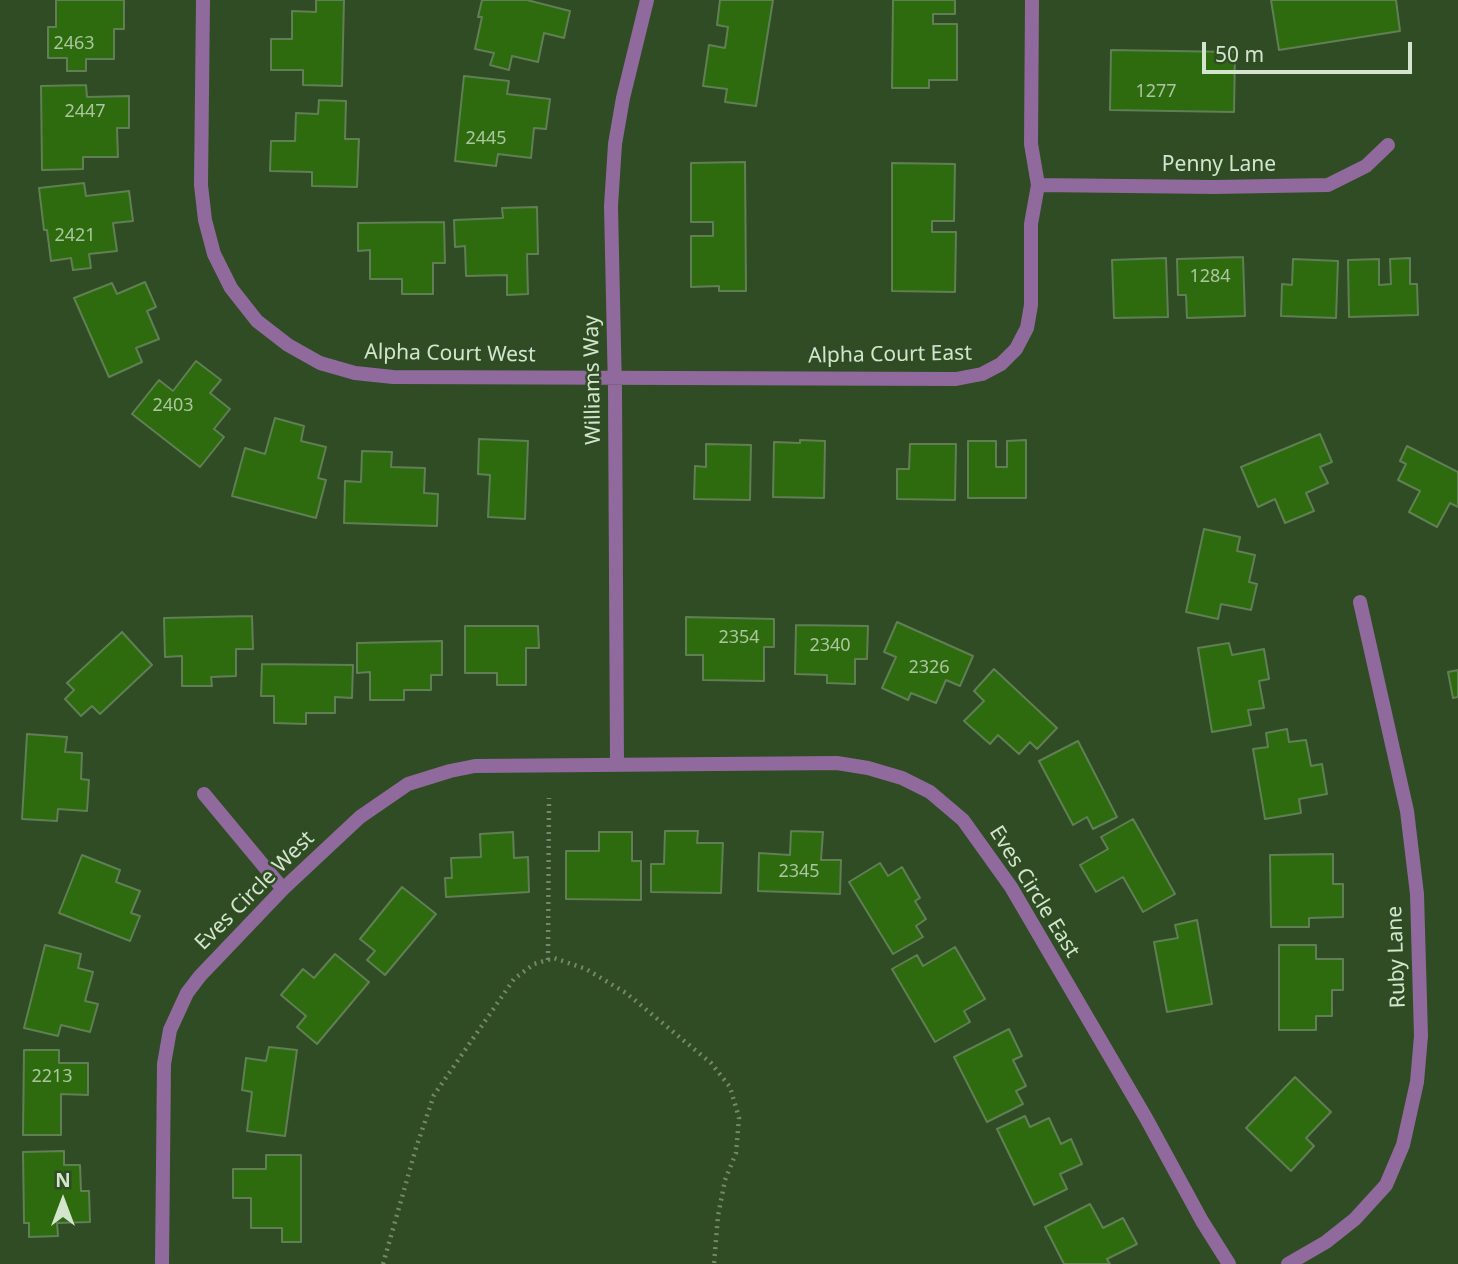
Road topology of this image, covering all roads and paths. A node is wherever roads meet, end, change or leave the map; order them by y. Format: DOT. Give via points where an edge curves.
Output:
graph roads {
  1 [pos="203,0"];
  2 [pos="647,0"];
  3 [pos="1032,0"];
  4 [pos="1388,145"];
  5 [pos="1038,185"];
  6 [pos="614,377"];
  7 [pos="1360,602"];
  8 [pos="617,763"];
  9 [pos="204,794"];
  10 [pos="549,798"];
  11 [pos="283,889"];
  12 [pos="548,960"];
  13 [pos="162,1264"];
  14 [pos="383,1264"];
  15 [pos="714,1264"];
  16 [pos="1229,1264"];
  17 [pos="1288,1264"];
  1 -- 6 [label="street, Alpha Court West" via="201,185 205,220 214,254 231,288 257,321 320,363 355,373"];
  2 -- 6 [label="street, Williams Way" via="615,144 611,206"];
  3 -- 5 [label="street, Alpha Court East" via="1031,144"];
  4 -- 5 [label="street, Penny Lane" via="1366,166 1328,185"];
  5 -- 6 [label="street, Alpha Court East" via="1031,224 1027,328 1016,349 982,374 957,379"];
  6 -- 8 [label="street, Williams Way"];
  7 -- 17 [label="street, Ruby Lane" via="1406,811 1417,894 1421,1036 1417,1082 1403,1144 1386,1185 1355,1219"];
  8 -- 11 [label="street, Eves Circle West" via="475,766 408,784 360,817"];
  8 -- 16 [label="street, Eves Circle East" via="837,763 902,778 949,806 1011,887"];
  9 -- 11 [label="street"];
  10 -- 12 [label="path"];
  11 -- 13 [label="street, Eves Circle West" via="200,976 170,1030 163,1064"];
  12 -- 14 [label="path" via="514,979 434,1095"];
  12 -- 15 [label="path" via="586,969 626,993 711,1063 730,1087 739,1118 736,1153 725,1180"];
}
